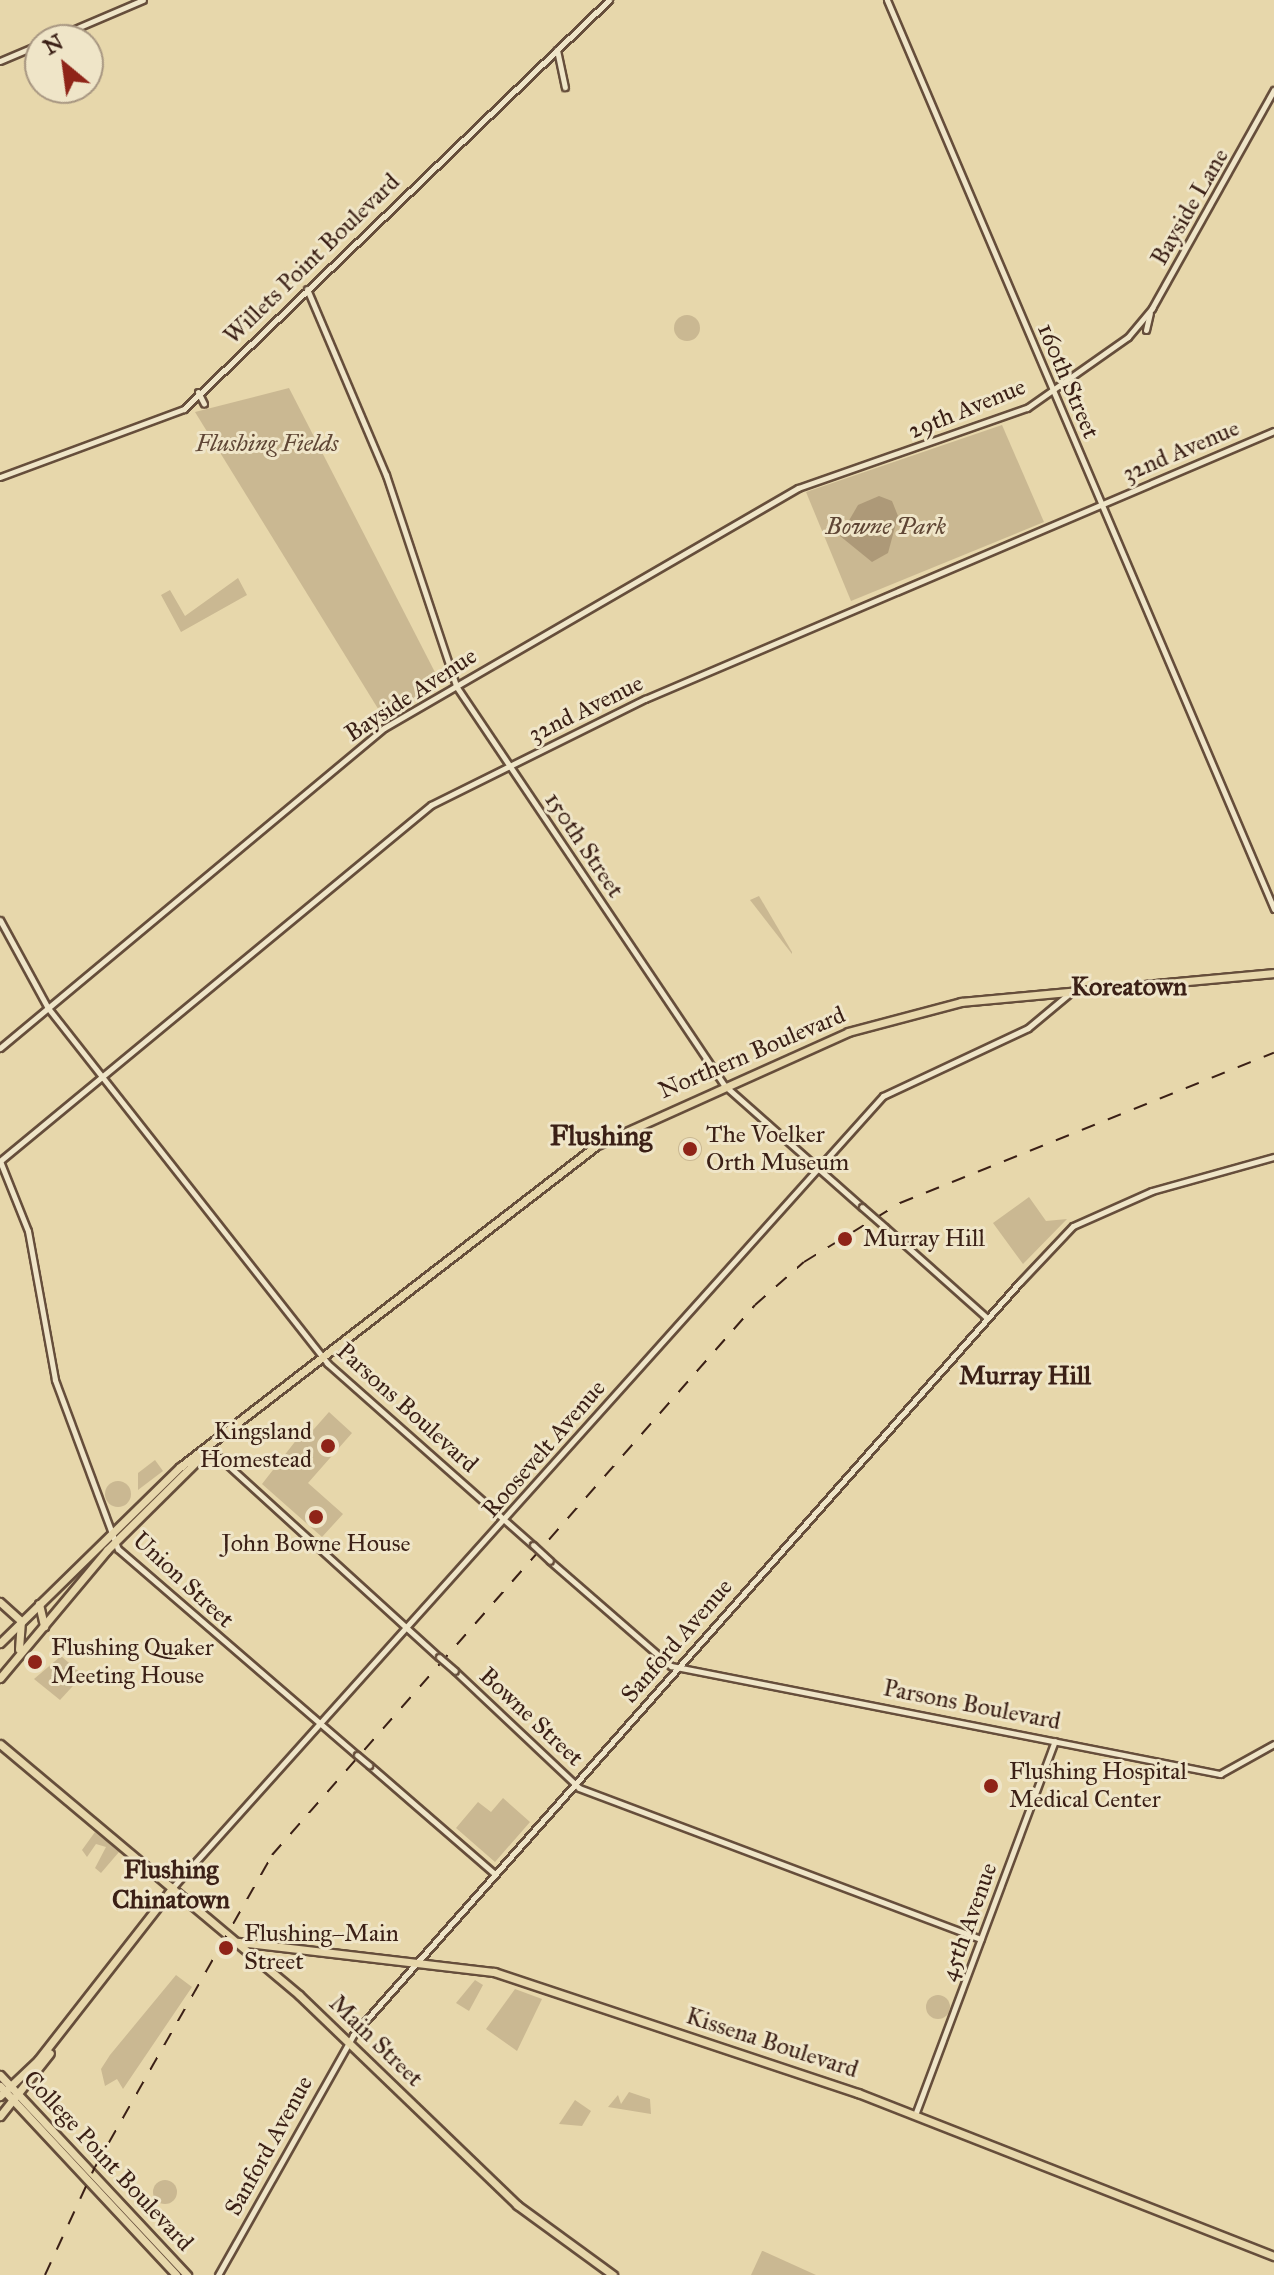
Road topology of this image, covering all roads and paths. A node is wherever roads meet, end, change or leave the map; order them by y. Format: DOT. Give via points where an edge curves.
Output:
graph roads {
  1 [pos="143,0"];
  2 [pos="609,0"];
  3 [pos="887,0"];
  4 [pos="87,24"];
  5 [pos="557,50"];
  6 [pos="24,51"];
  7 [pos="0,61"];
  8 [pos="565,87"];
  9 [pos="1274,90"];
  10 [pos="1272,99"];
  11 [pos="307,289"];
  12 [pos="1152,308"];
  13 [pos="1146,330"];
  14 [pos="1128,337"];
  15 [pos="198,392"];
  16 [pos="1053,392"];
  17 [pos="204,404"];
  18 [pos="1274,431"];
  19 [pos="850,472"];
  20 [pos="0,477"];
  21 [pos="1102,505"];
  22 [pos="456,686"];
  23 [pos="509,767"];
  24 [pos="1274,909"];
  25 [pos="0,920"];
  26 [pos="1274,973"];
  27 [pos="1071,992"];
  28 [pos="48,1008"];
  29 [pos="0,1048"];
  30 [pos="102,1076"];
  31 [pos="723,1083"];
  32 [pos="1274,1157"];
  33 [pos="0,1161"];
  34 [pos="818,1168"];
  35 [pos="987,1318"];
  36 [pos="323,1358"];
  37 [pos="209,1448"];
  38 [pos="506,1522"];
  39 [pos="110,1529"];
  40 [pos="116,1542"];
  41 [pos="0,1602"];
  42 [pos="39,1602"];
  43 [pos="21,1621"];
  44 [pos="44,1626"];
  45 [pos="410,1630"];
  46 [pos="24,1634"];
  47 [pos="7,1635"];
  48 [pos="0,1643"];
  49 [pos="15,1661"];
  50 [pos="679,1666"];
  51 [pos="0,1678"];
  52 [pos="322,1725"];
  53 [pos="1056,1741"];
  54 [pos="0,1744"];
  55 [pos="1274,1744"];
  56 [pos="576,1783"];
  57 [pos="495,1874"];
  58 [pos="173,1887"];
  59 [pos="981,1939"];
  60 [pos="238,1942"];
  61 [pos="417,1962"];
  62 [pos="93,1993"];
  63 [pos="348,2042"];
  64 [pos="0,2075"];
  65 [pos="4,2090"];
  66 [pos="17,2100"];
  67 [pos="915,2115"];
  68 [pos="0,2116"];
  69 [pos="1274,2256"];
  70 [pos="176,2275"];
  71 [pos="187,2275"];
  72 [pos="218,2275"];
  73 [pos="613,2275"];
  1 -- 4 [label="street"];
  2 -- 5 [label="street, Willets Point Boulevard"];
  3 -- 16 [label="street, 160th Street"];
  5 -- 8 [label="street"];
  5 -- 11 [label="street, Willets Point Boulevard"];
  6 -- 7 [label="street"];
  9 -- 10 [label="street, Bayside Lane"];
  10 -- 12 [label="street, Bayside Lane"];
  11 -- 15 [label="street, Willets Point Boulevard"];
  11 -- 22 [label="street, 150th Street" via="386,475"];
  12 -- 13 [label="street"];
  12 -- 14 [label="street, Bayside Lane"];
  14 -- 16 [label="street, 29th Avenue"];
  15 -- 17 [label="street"];
  15 -- 20 [label="street, Willets Point Boulevard" via="184,409"];
  16 -- 19 [label="street, 29th Avenue" via="954,438"];
  16 -- 21 [label="street, 160th Street"];
  18 -- 21 [label="street, 32nd Avenue"];
  19 -- 22 [label="street, Bayside Avenue" via="798,488"];
  21 -- 23 [label="street, 32nd Avenue" via="645,699"];
  21 -- 24 [label="street, 160th Street"];
  22 -- 23 [label="street, 150th Street"];
  22 -- 28 [label="street, Bayside Avenue" via="384,728"];
  23 -- 30 [label="street, 32nd Avenue" via="421,811"];
  23 -- 31 [label="street, 150th Street"];
  25 -- 28 [label="street, Parsons Boulevard"];
  26 -- 27 [label="main road, Northern Boulevard"];
  27 -- 31 [label="main road, Northern Boulevard" via="961,1002 848,1032"];
  27 -- 34 [label="street, Roosevelt Avenue" via="1028,1028 883,1096"];
  28 -- 29 [label="street, Bayside Avenue"];
  28 -- 30 [label="street, Parsons Boulevard"];
  30 -- 33 [label="street, 32nd Avenue"];
  30 -- 36 [label="street, Parsons Boulevard"];
  31 -- 34 [label="street, 150th Street"];
  31 -- 36 [label="main road, Northern Boulevard" via="597,1145"];
  32 -- 35 [label="street, Sanford Avenue" via="1156,1190 1073,1226"];
  33 -- 39 [label="street, Union Street" via="28,1231 55,1380"];
  34 -- 35 [label="street, 150th Street, bridge"];
  34 -- 38 [label="street, Roosevelt Avenue"];
  35 -- 50 [label="street, Sanford Avenue"];
  36 -- 37 [label="main road, Northern Boulevard"];
  36 -- 38 [label="street, Parsons Boulevard"];
  37 -- 39 [label="main road, Northern Boulevard"];
  37 -- 40 [label="main road, Northern Boulevard"];
  37 -- 45 [label="street, Bowne Street"];
  38 -- 45 [label="street, Roosevelt Avenue"];
  38 -- 50 [label="street, Parsons Boulevard, bridge"];
  39 -- 40 [label="street, Union Street"];
  39 -- 42 [label="main road, Northern Boulevard"];
  40 -- 44 [label="main road, Northern Boulevard"];
  40 -- 52 [label="street, Union Street"];
  41 -- 43 [label="main road"];
  42 -- 43 [label="main road, Northern Boulevard"];
  42 -- 44 [label="main road"];
  43 -- 46 [label="main road"];
  43 -- 47 [label="main road, Northern Boulevard"];
  44 -- 49 [label="main road, Northern Boulevard"];
  45 -- 52 [label="street, Roosevelt Avenue"];
  45 -- 56 [label="street, Bowne Street, bridge"];
  46 -- 47 [label="main road"];
  46 -- 49 [label="main road"];
  47 -- 48 [label="main road, Northern Boulevard"];
  49 -- 51 [label="main road, Northern Boulevard"];
  50 -- 53 [label="street, Parsons Boulevard"];
  50 -- 56 [label="street, Sanford Avenue"];
  52 -- 57 [label="street, Union Street, bridge"];
  52 -- 58 [label="street, Roosevelt Avenue"];
  53 -- 55 [label="street, Parsons Boulevard" via="1220,1774"];
  53 -- 59 [label="street, 45th Avenue"];
  54 -- 58 [label="main road, Main Street"];
  56 -- 57 [label="street, Sanford Avenue"];
  56 -- 59 [label="street, Bowne Street"];
  57 -- 61 [label="street, Sanford Avenue"];
  58 -- 60 [label="main road, Main Street"];
  58 -- 62 [label="main road, Roosevelt Avenue"];
  59 -- 67 [label="street, 45th Avenue"];
  60 -- 61 [label="main road, Kissena Boulevard"];
  60 -- 63 [label="main road, Main Street"];
  61 -- 63 [label="street, Sanford Avenue"];
  61 -- 67 [label="main road, Kissena Boulevard" via="494,1972"];
  62 -- 65 [label="main road, Roosevelt Avenue"];
  62 -- 66 [label="main road, Roosevelt Avenue"];
  63 -- 72 [label="street, Sanford Avenue"];
  63 -- 73 [label="main road, Main Street" via="517,2205"];
  64 -- 65 [label="main road, College Point Boulevard"];
  65 -- 66 [label="main road, College Point Boulevard"];
  66 -- 68 [label="main road, Roosevelt Avenue"];
  66 -- 70 [label="main road, College Point Boulevard"];
  66 -- 71 [label="main road, College Point Boulevard"];
  67 -- 69 [label="main road, Kissena Boulevard"];
}
